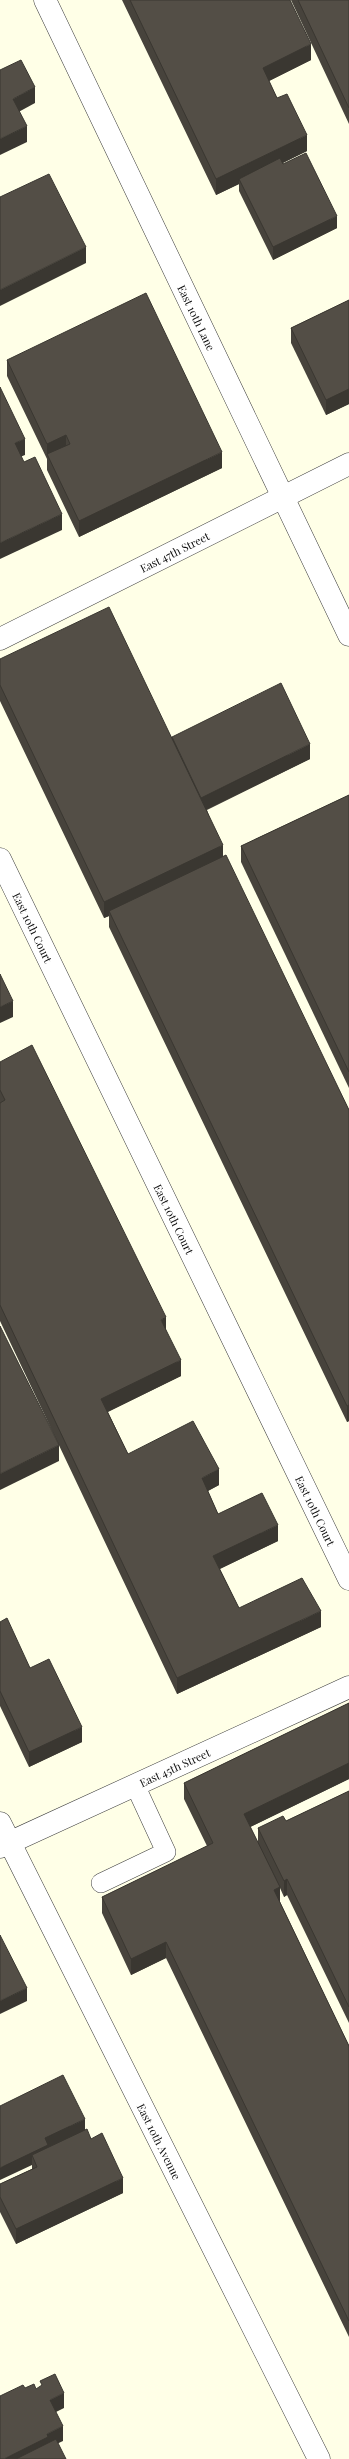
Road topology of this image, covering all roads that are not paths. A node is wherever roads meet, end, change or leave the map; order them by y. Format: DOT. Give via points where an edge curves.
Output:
graph roads {
  1 [pos="45,0"];
  2 [pos="349,464"];
  3 [pos="283,495"];
  4 [pos="349,635"];
  5 [pos="0,638"];
  6 [pos="0,859"];
  7 [pos="349,1579"];
  8 [pos="349,1687"];
  9 [pos="135,1785"];
  10 [pos="0,1823"];
  11 [pos="5,1845"];
  12 [pos="101,1883"];
  13 [pos="319,2459"];
  1 -- 3 [label="street, East 10th Lane"];
  2 -- 3 [label="street, East 47th Street"];
  3 -- 4 [label="street, East 10th Lane"];
  3 -- 5 [label="street, East 47th Street"];
  6 -- 7 [label="street, East 10th Court"];
  8 -- 9 [label="street, East 45th Street"];
  9 -- 11 [label="street, East 45th Street"];
  9 -- 12 [label="lane" via="166,1852"];
  10 -- 11 [label="street, East 10th Avenue"];
  11 -- 13 [label="street, East 10th Avenue"];
}
